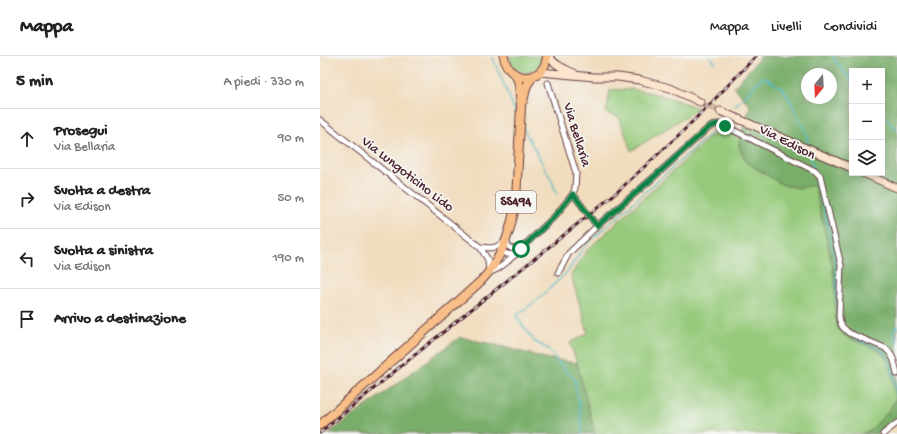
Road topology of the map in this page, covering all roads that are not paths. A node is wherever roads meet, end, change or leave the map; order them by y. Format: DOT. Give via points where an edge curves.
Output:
graph roads {
  1 [pos="504,56"];
  2 [pos="548,56"];
  3 [pos="537,74"];
  4 [pos="516,75"];
  5 [pos="582,76"];
  6 [pos="548,83"];
  7 [pos="700,102"];
  8 [pos="522,107"];
  9 [pos="720,111"];
  10 [pos="320,120"];
  11 [pos="849,167"];
  12 [pos="869,176"];
  13 [pos="897,188"];
  14 [pos="573,194"];
  15 [pos="597,226"];
  16 [pos="504,244"];
  17 [pos="480,248"];
  18 [pos="521,249"];
  19 [pos="514,255"];
  20 [pos="489,273"];
  21 [pos="558,273"];
  22 [pos="897,374"];
  23 [pos="897,423"];
  24 [pos="320,425"];
  25 [pos="883,434"];
  1 -- 4 [label="main road, SS494" via="510,70"];
  2 -- 3 [label="main road, SS494"];
  2 -- 5 [label="main road" via="558,65"];
  3 -- 4 [label="main road" via="528,77"];
  3 -- 5 [label="main road"];
  3 -- 8 [label="main road, SS494" via="527,85"];
  4 -- 8 [label="main road, SS494"];
  5 -- 7 [label="main road" via="639,80 670,88"];
  6 -- 14 [label="street, Via Bellaria" via="576,173"];
  8 -- 16 [label="main road, SS494" via="515,211"];
  9 -- 11 [label="main road"];
  10 -- 17 [label="street, Via Lungoticino Lido"];
  12 -- 13 [label="main road"];
  14 -- 15 [label="street"];
  14 -- 18 [label="street" via="555,216"];
  15 -- 21 [label="street, Via Edison" via="569,253"];
  15 -- 22 [label="street, Via Edison" via="708,128 717,124 725,126 813,170 820,176 841,265 841,325 849,332 885,348 895,361"];
  16 -- 17 [label="street" via="489,249"];
  16 -- 18 [label="street" via="510,248"];
  16 -- 19 [label="street" via="503,252"];
  16 -- 20 [label="main road, SS494"];
  17 -- 20 [label="street" via="488,260"];
  18 -- 19 [label="street"];
  19 -- 20 [label="street"];
  20 -- 24 [label="main road, SS494"];
  23 -- 25 [label="street"];
}
